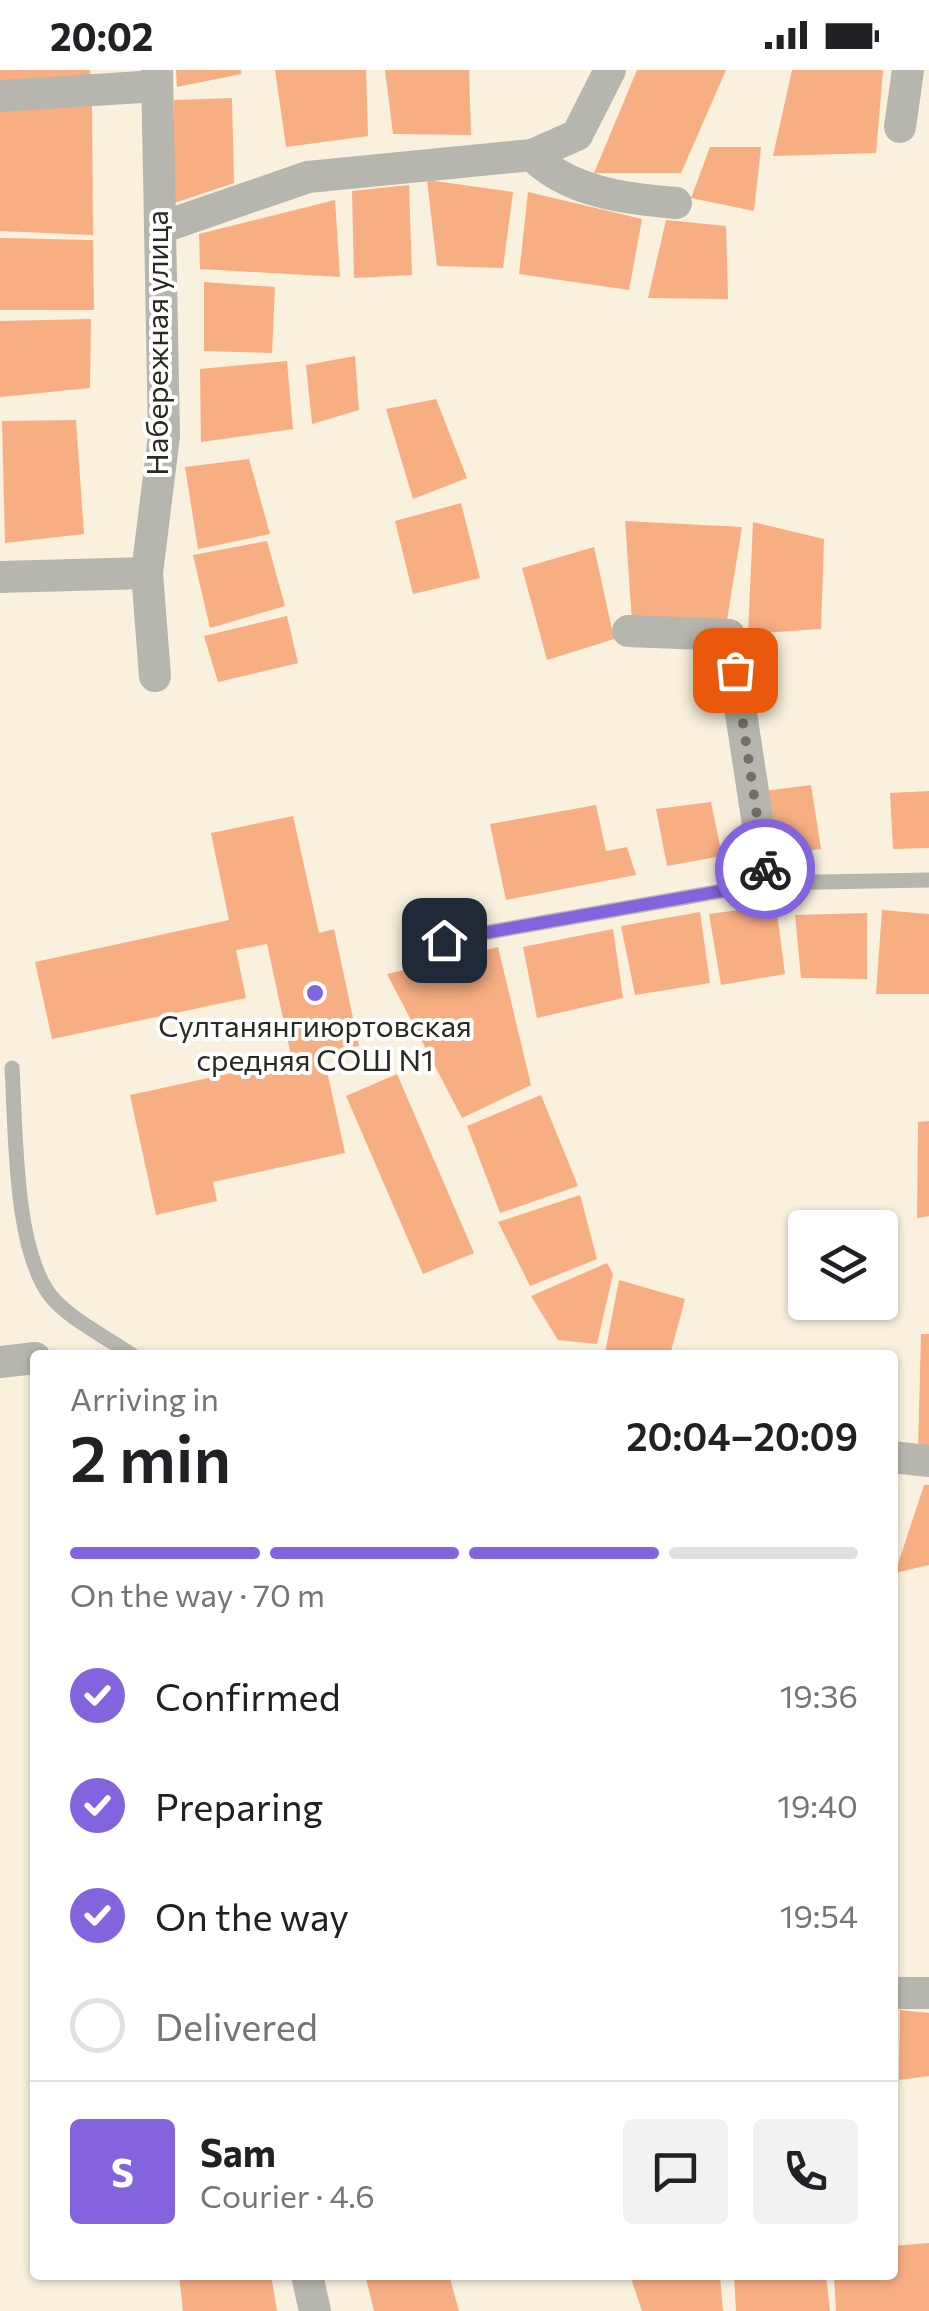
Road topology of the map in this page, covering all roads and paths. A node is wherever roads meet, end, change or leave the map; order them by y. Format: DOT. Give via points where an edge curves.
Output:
graph roads {
  1 [pos="610,70"];
  2 [pos="908,70"];
  3 [pos="157,78"];
  4 [pos="0,96"];
  5 [pos="900,126"];
  6 [pos="532,155"];
  7 [pos="676,203"];
  8 [pos="160,228"];
  9 [pos="146,573"];
  10 [pos="0,576"];
  11 [pos="628,631"];
  12 [pos="155,676"];
  13 [pos="929,880"];
  14 [pos="767,883"];
  15 [pos="444,940"];
  16 [pos="12,1068"];
  17 [pos="125,1350"];
  18 [pos="30,1359"];
  19 [pos="0,1362"];
  20 [pos="898,1457"];
  21 [pos="929,1460"];
  22 [pos="898,1993"];
  23 [pos="929,1993"];
  24 [pos="307,2280"];
  25 [pos="315,2311"];
  1 -- 6 [label="street" via="577,136"];
  2 -- 5 [label="street"];
  3 -- 4 [label="street"];
  3 -- 8 [label="street, Набережная улица"];
  6 -- 7 [label="street" via="548,172 623,198"];
  6 -- 8 [label="street" via="308,178"];
  8 -- 9 [label="street, Набережная улица" via="164,436"];
  9 -- 10 [label="street"];
  9 -- 12 [label="street, Набережная улица"];
  11 -- 14 [label="street" via="729,634"];
  13 -- 14 [label="lane"];
  14 -- 15 [label="lane"];
  16 -- 17 [label="lane" via="30,1256 54,1300"];
  18 -- 19 [label="street"];
  20 -- 21 [label="street"];
  22 -- 23 [label="street"];
  24 -- 25 [label="street"];
}
